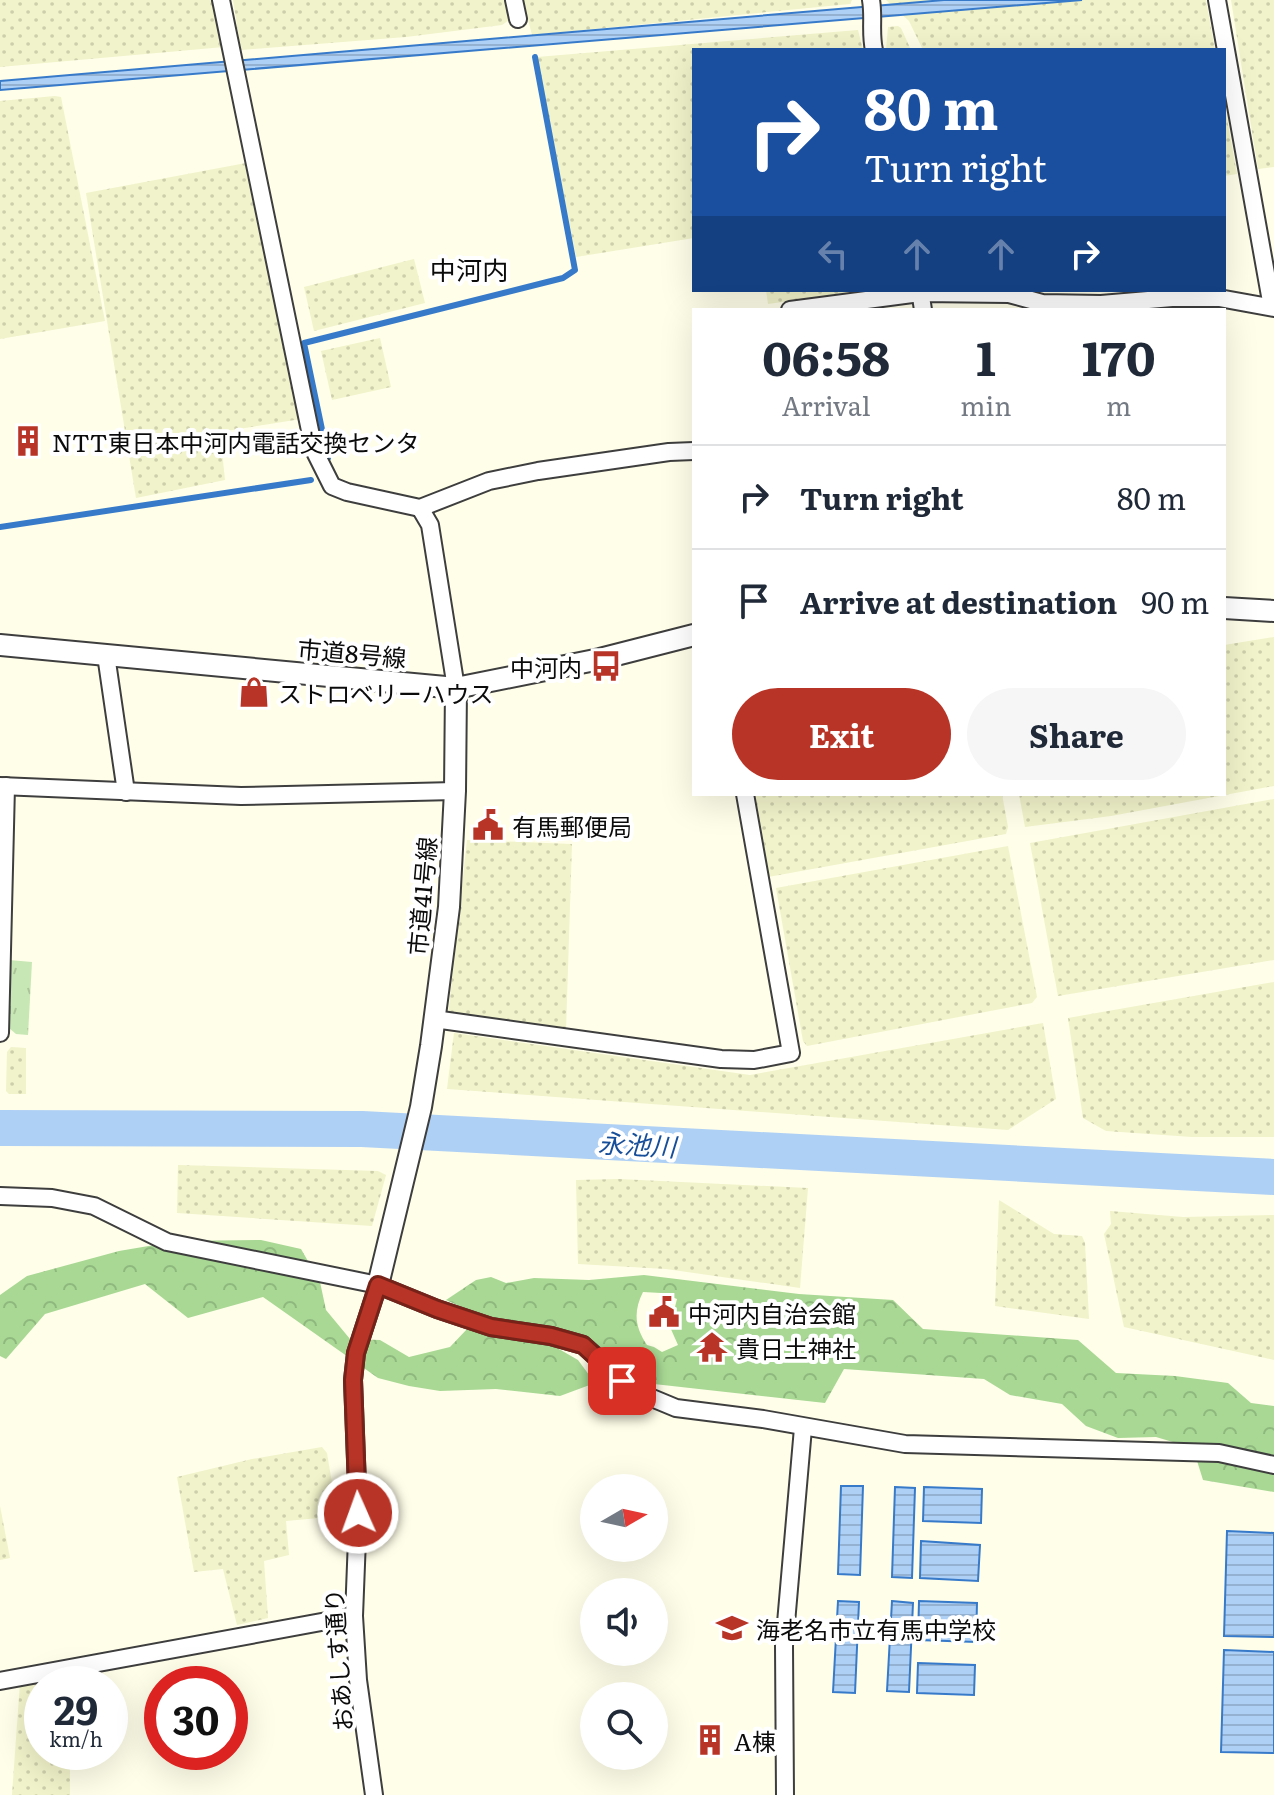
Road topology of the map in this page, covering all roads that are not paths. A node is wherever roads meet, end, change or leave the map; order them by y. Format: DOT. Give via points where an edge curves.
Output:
graph roads {
  1 [pos="221,0"];
  2 [pos="514,0"];
  3 [pos="1217,0"];
  4 [pos="873,8"];
  5 [pos="518,19"];
  6 [pos="874,48"];
  7 [pos="1226,48"];
  8 [pos="1226,50"];
  9 [pos="913,292"];
  10 [pos="950,292"];
  11 [pos="1041,306"];
  12 [pos="804,308"];
  13 [pos="1273,308"];
  14 [pos="692,451"];
  15 [pos="420,508"];
  16 [pos="1226,608"];
  17 [pos="1274,611"];
  18 [pos="692,636"];
  19 [pos="0,645"];
  20 [pos="106,655"];
  21 [pos="456,688"];
  22 [pos="3,786"];
  23 [pos="455,791"];
  24 [pos="126,792"];
  25 [pos="745,796"];
  26 [pos="434,1019"];
  27 [pos="0,1033"];
  28 [pos="0,1196"];
  29 [pos="378,1285"];
  30 [pos="803,1428"];
  31 [pos="1274,1465"];
  32 [pos="354,1616"];
  33 [pos="0,1681"];
  34 [pos="374,1795"];
  35 [pos="785,1795"];
  1 -- 15 [label="street" via="321,469 332,486 347,492"];
  2 -- 5 [label="street"];
  3 -- 7 [label="street"];
  4 -- 6 [label="street"];
  8 -- 13 [label="street"];
  9 -- 12 [label="street"];
  10 -- 11 [label="street" via="1009,294"];
  11 -- 13 [label="street" via="1219,298"];
  14 -- 15 [label="street" via="499,479"];
  15 -- 21 [label="street" via="430,525"];
  16 -- 17 [label="street"];
  18 -- 21 [label="street, 市道8号線"];
  19 -- 20 [label="street, 市道8号線"];
  20 -- 21 [label="street, 市道8号線"];
  20 -- 24 [label="street"];
  21 -- 23 [label="street, 市道41号線"];
  22 -- 24 [label="street"];
  22 -- 27 [label="street"];
  23 -- 24 [label="street" via="241,796"];
  23 -- 26 [label="street, 市道41号線" via="449,907"];
  25 -- 26 [label="street" via="791,1053 721,1059"];
  26 -- 29 [label="street, 市道41号線" via="421,1107"];
  28 -- 29 [label="street" via="94,1206 167,1242"];
  29 -- 30 [label="street" via="491,1327 583,1345 635,1391 676,1408"];
  29 -- 32 [label="street, おあしす通り" via="353,1380 358,1513"];
  30 -- 31 [label="street" via="905,1444 1219,1453"];
  30 -- 35 [label="street" via="784,1646"];
  32 -- 33 [label="street"];
  32 -- 34 [label="street, おあしす通り"];
}
